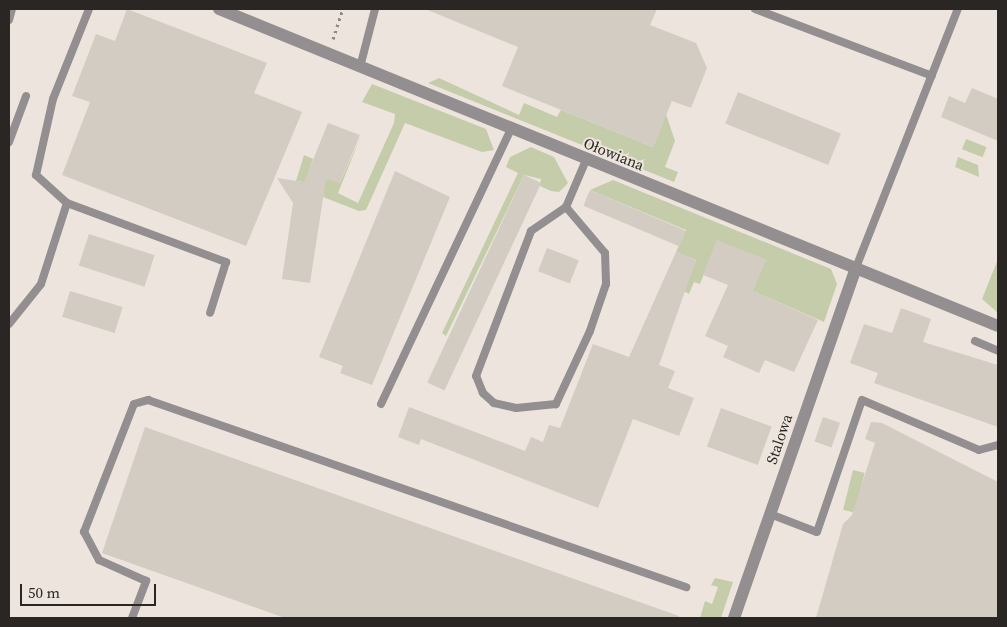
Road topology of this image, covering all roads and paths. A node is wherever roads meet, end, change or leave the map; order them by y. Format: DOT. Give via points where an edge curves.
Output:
graph roads {
  1 [pos="12,9"];
  2 [pos="89,9"];
  3 [pos="343,9"];
  4 [pos="375,9"];
  5 [pos="755,9"];
  6 [pos="958,9"];
  7 [pos="223,10"];
  8 [pos="9,20"];
  9 [pos="328,54"];
  10 [pos="360,67"];
  11 [pos="932,76"];
  12 [pos="26,96"];
  13 [pos="511,129"];
  14 [pos="9,142"];
  15 [pos="586,160"];
  16 [pos="67,203"];
  17 [pos="566,207"];
  18 [pos="855,270"];
  19 [pos="210,313"];
  20 [pos="9,324"];
  21 [pos="998,326"];
  22 [pos="975,341"];
  23 [pos="998,351"];
  24 [pos="380,404"];
  25 [pos="998,445"];
  26 [pos="770,514"];
  27 [pos="686,587"];
  28 [pos="132,618"];
  29 [pos="734,618"];
  1 -- 8 [label="lane"];
  2 -- 16 [label="lane" via="53,99 36,175"];
  3 -- 9 [label="path"];
  4 -- 10 [label="lane"];
  5 -- 11 [label="lane"];
  6 -- 11 [label="lane"];
  7 -- 9 [label="street, Ołowiana"];
  9 -- 10 [label="street, Ołowiana"];
  10 -- 13 [label="street, Ołowiana"];
  11 -- 18 [label="lane"];
  12 -- 14 [label="lane"];
  13 -- 15 [label="street, Ołowiana"];
  13 -- 24 [label="lane"];
  15 -- 17 [label="lane"];
  15 -- 18 [label="street, Ołowiana"];
  16 -- 19 [label="lane" via="226,262"];
  16 -- 20 [label="lane" via="41,284"];
  17 -- 17 [label="lane" via="531,231 476,376 483,393 494,403 516,408 556,404 590,331 606,284 605,253"];
  18 -- 21 [label="street, Ołowiana"];
  18 -- 26 [label="street, Stalowa"];
  22 -- 23 [label="lane"];
  25 -- 26 [label="lane" via="979,450 862,400 817,532"];
  26 -- 29 [label="street, Stalowa"];
  27 -- 28 [label="lane" via="148,400 134,404 84,532 99,560 146,580"];
}
